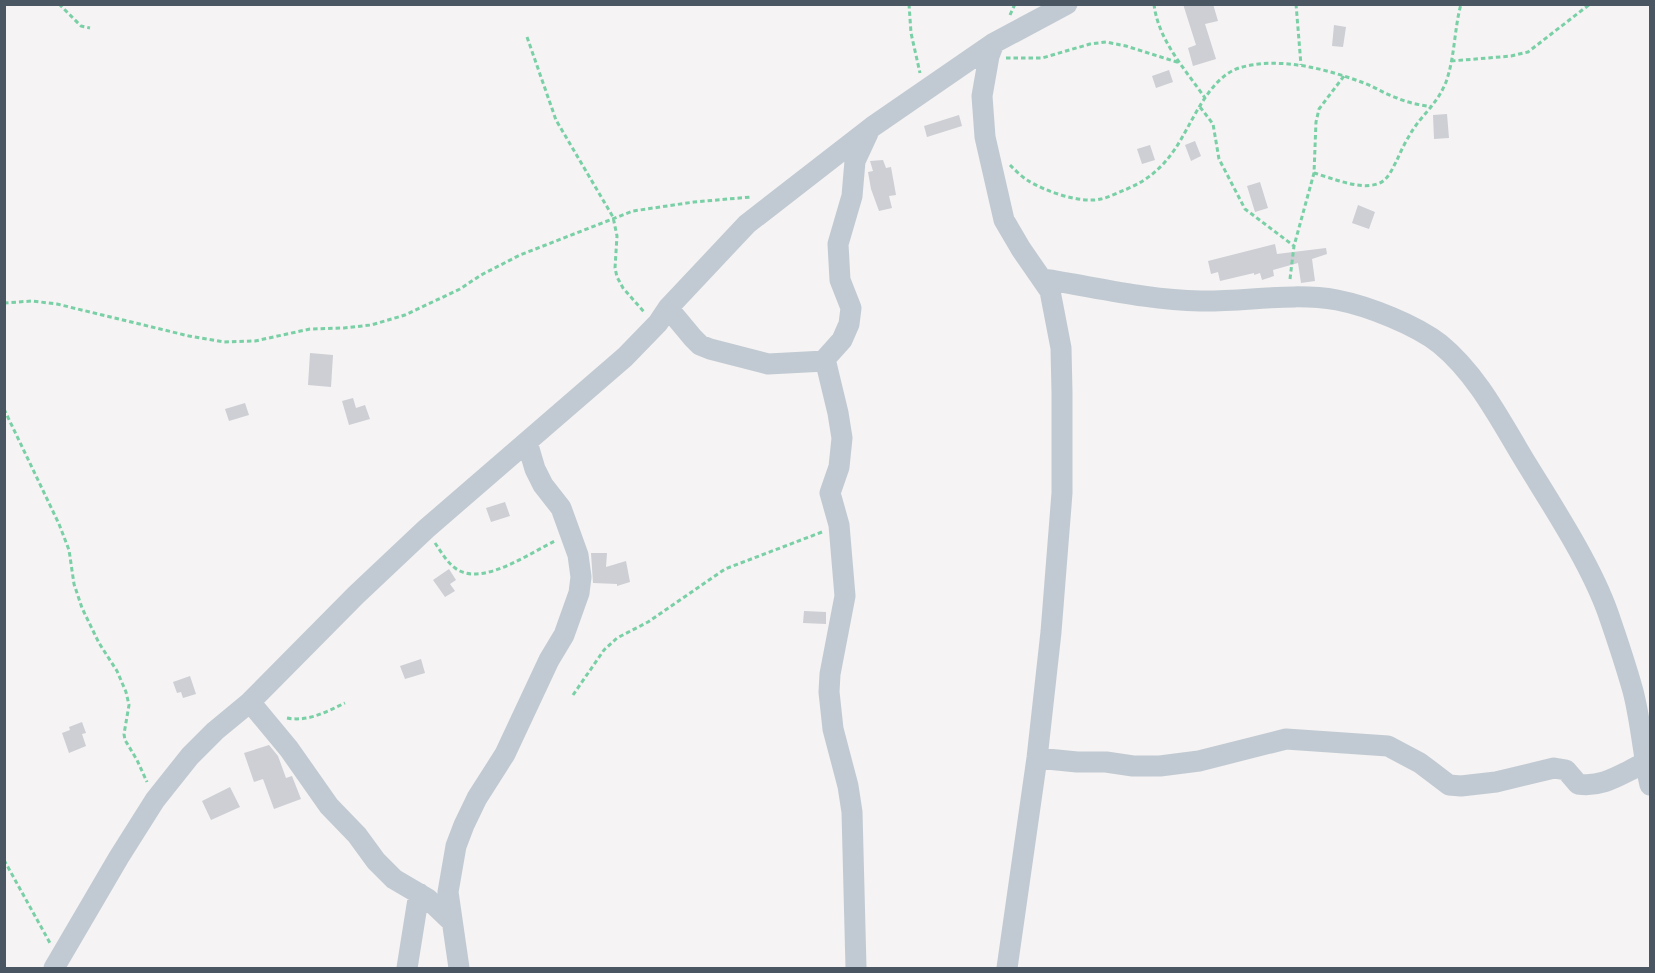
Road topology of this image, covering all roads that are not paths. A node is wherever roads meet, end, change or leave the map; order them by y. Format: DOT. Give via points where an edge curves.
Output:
graph roads {
  1 [pos="1067,4"];
  2 [pos="992,50"];
  3 [pos="872,127"];
  4 [pos="1043,279"];
  5 [pos="663,315"];
  6 [pos="825,361"];
  7 [pos="527,442"];
  8 [pos="250,702"];
  9 [pos="1037,758"];
  10 [pos="1645,763"];
  11 [pos="1650,785"];
  12 [pos="419,893"];
  13 [pos="452,922"];
  14 [pos="57,964"];
  15 [pos="407,969"];
  16 [pos="459,969"];
  17 [pos="856,969"];
  18 [pos="1007,969"];
  1 -- 2 [label="street"];
  2 -- 3 [label="street"];
  2 -- 4 [label="street" via="982,96 985,137 1000,207 1008,228"];
  3 -- 5 [label="street" via="747,224"];
  3 -- 6 [label="street" via="855,161 852,196 838,244 840,280 850,308 849,324"];
  4 -- 9 [label="street" via="1050,291 1060,348 1062,493 1052,632"];
  4 -- 10 [label="street" via="1153,298 1335,300 1419,329 1440,344 1465,367 1480,388 1593,578 1633,692"];
  5 -- 6 [label="street" via="710,349 768,364"];
  5 -- 7 [label="street" via="625,357"];
  6 -- 17 [label="street" via="843,438 830,493 839,525 845,596 829,692 833,729 852,812"];
  7 -- 8 [label="street" via="426,529"];
  7 -- 13 [label="street" via="535,469 561,508 570,534 580,565 579,593 564,636 505,754 464,825 448,892"];
  8 -- 12 [label="street" via="376,861 394,879"];
  8 -- 14 [label="street" via="190,756 156,800"];
  9 -- 10 [label="street" via="1160,766 1199,761 1286,739 1343,742 1388,746 1449,785 1461,786 1554,768 1566,770 1578,784 1591,786"];
  9 -- 18 [label="street"];
  10 -- 11 [label="street"];
  12 -- 13 [label="street"];
  12 -- 15 [label="street"];
  13 -- 16 [label="street"];
}
